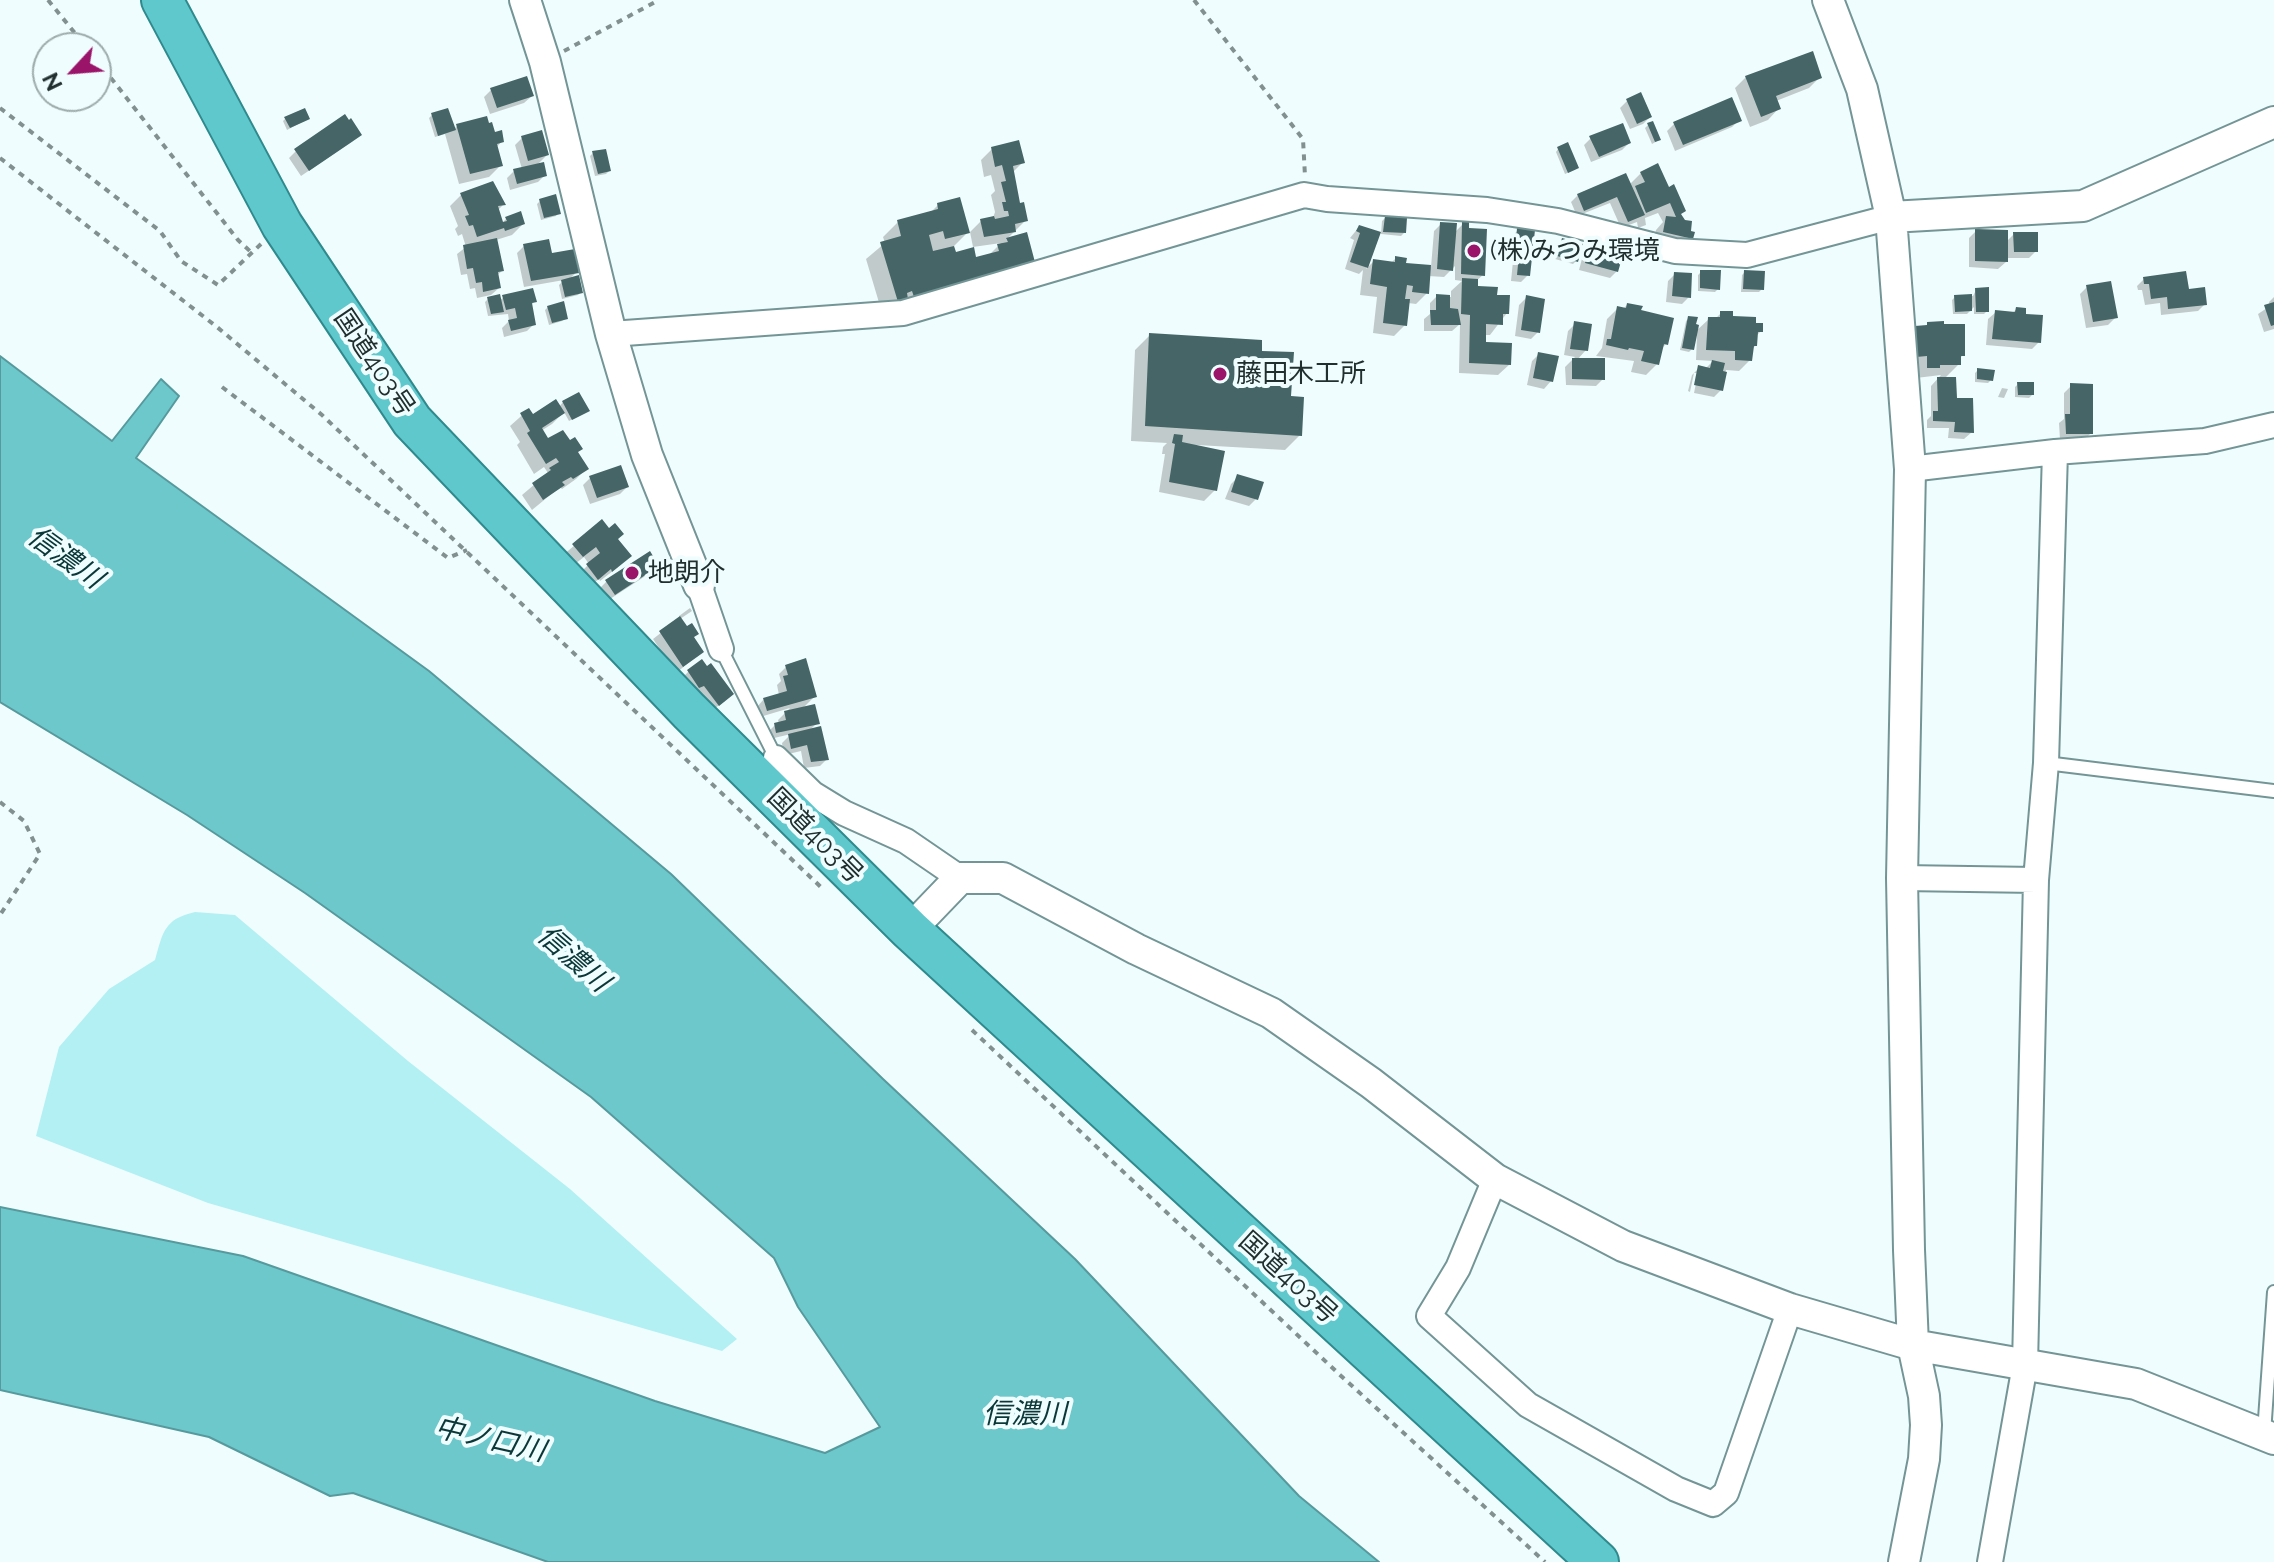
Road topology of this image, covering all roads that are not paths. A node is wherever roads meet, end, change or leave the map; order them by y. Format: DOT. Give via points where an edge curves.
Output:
graph roads {
  1 [pos="162,0"];
  2 [pos="525,0"];
  3 [pos="1828,0"];
  4 [pos="2274,122"];
  5 [pos="1891,217"];
  6 [pos="611,334"];
  7 [pos="2274,425"];
  8 [pos="2055,452"];
  9 [pos="1910,469"];
  10 [pos="699,585"];
  11 [pos="721,649"];
  12 [pos="776,758"];
  13 [pos="2046,763"];
  14 [pos="2274,791"];
  15 [pos="960,878"];
  16 [pos="1902,878"];
  17 [pos="2036,880"];
  18 [pos="910,930"];
  19 [pos="1495,1179"];
  20 [pos="2274,1292"];
  21 [pos="1790,1309"];
  22 [pos="1913,1345"];
  23 [pos="2025,1365"];
  24 [pos="2269,1436"];
  25 [pos="1598,1562"];
  26 [pos="1904,1562"];
  27 [pos="1990,1562"];
  1 -- 18 [label="highway, 国道403号" via="282,225 412,421 678,700"];
  2 -- 6 [label="street"];
  3 -- 5 [label="street" via="1862,89"];
  4 -- 5 [label="street" via="2083,206"];
  5 -- 6 [label="street" via="1747,255 1675,251 1558,221 1487,210 1304,195 903,313"];
  5 -- 9 [label="street"];
  6 -- 10 [label="street" via="647,455"];
  7 -- 8 [label="street" via="2205,441"];
  8 -- 9 [label="street"];
  8 -- 13 [label="street"];
  9 -- 16 [label="street"];
  10 -- 11 [label="street"];
  11 -- 12 [label="lane"];
  12 -- 15 [label="street" via="813,794 906,841"];
  13 -- 14 [label="lane"];
  13 -- 17 [label="street"];
  15 -- 18 [label="street"];
  15 -- 19 [label="street" via="1003,878 1271,1013"];
  16 -- 17 [label="street"];
  16 -- 22 [label="street"];
  17 -- 23 [label="street"];
  18 -- 25 [label="highway, 国道403号"];
  19 -- 21 [label="street" via="1623,1246"];
  19 -- 21 [label="street" via="1458,1268 1429,1316 1528,1405 1676,1489 1713,1504 1726,1493"];
  20 -- 24 [label="lane"];
  21 -- 22 [label="street"];
  22 -- 23 [label="street"];
  22 -- 26 [label="street" via="1926,1425"];
  23 -- 24 [label="street" via="2136,1384"];
  23 -- 27 [label="street"];
}
